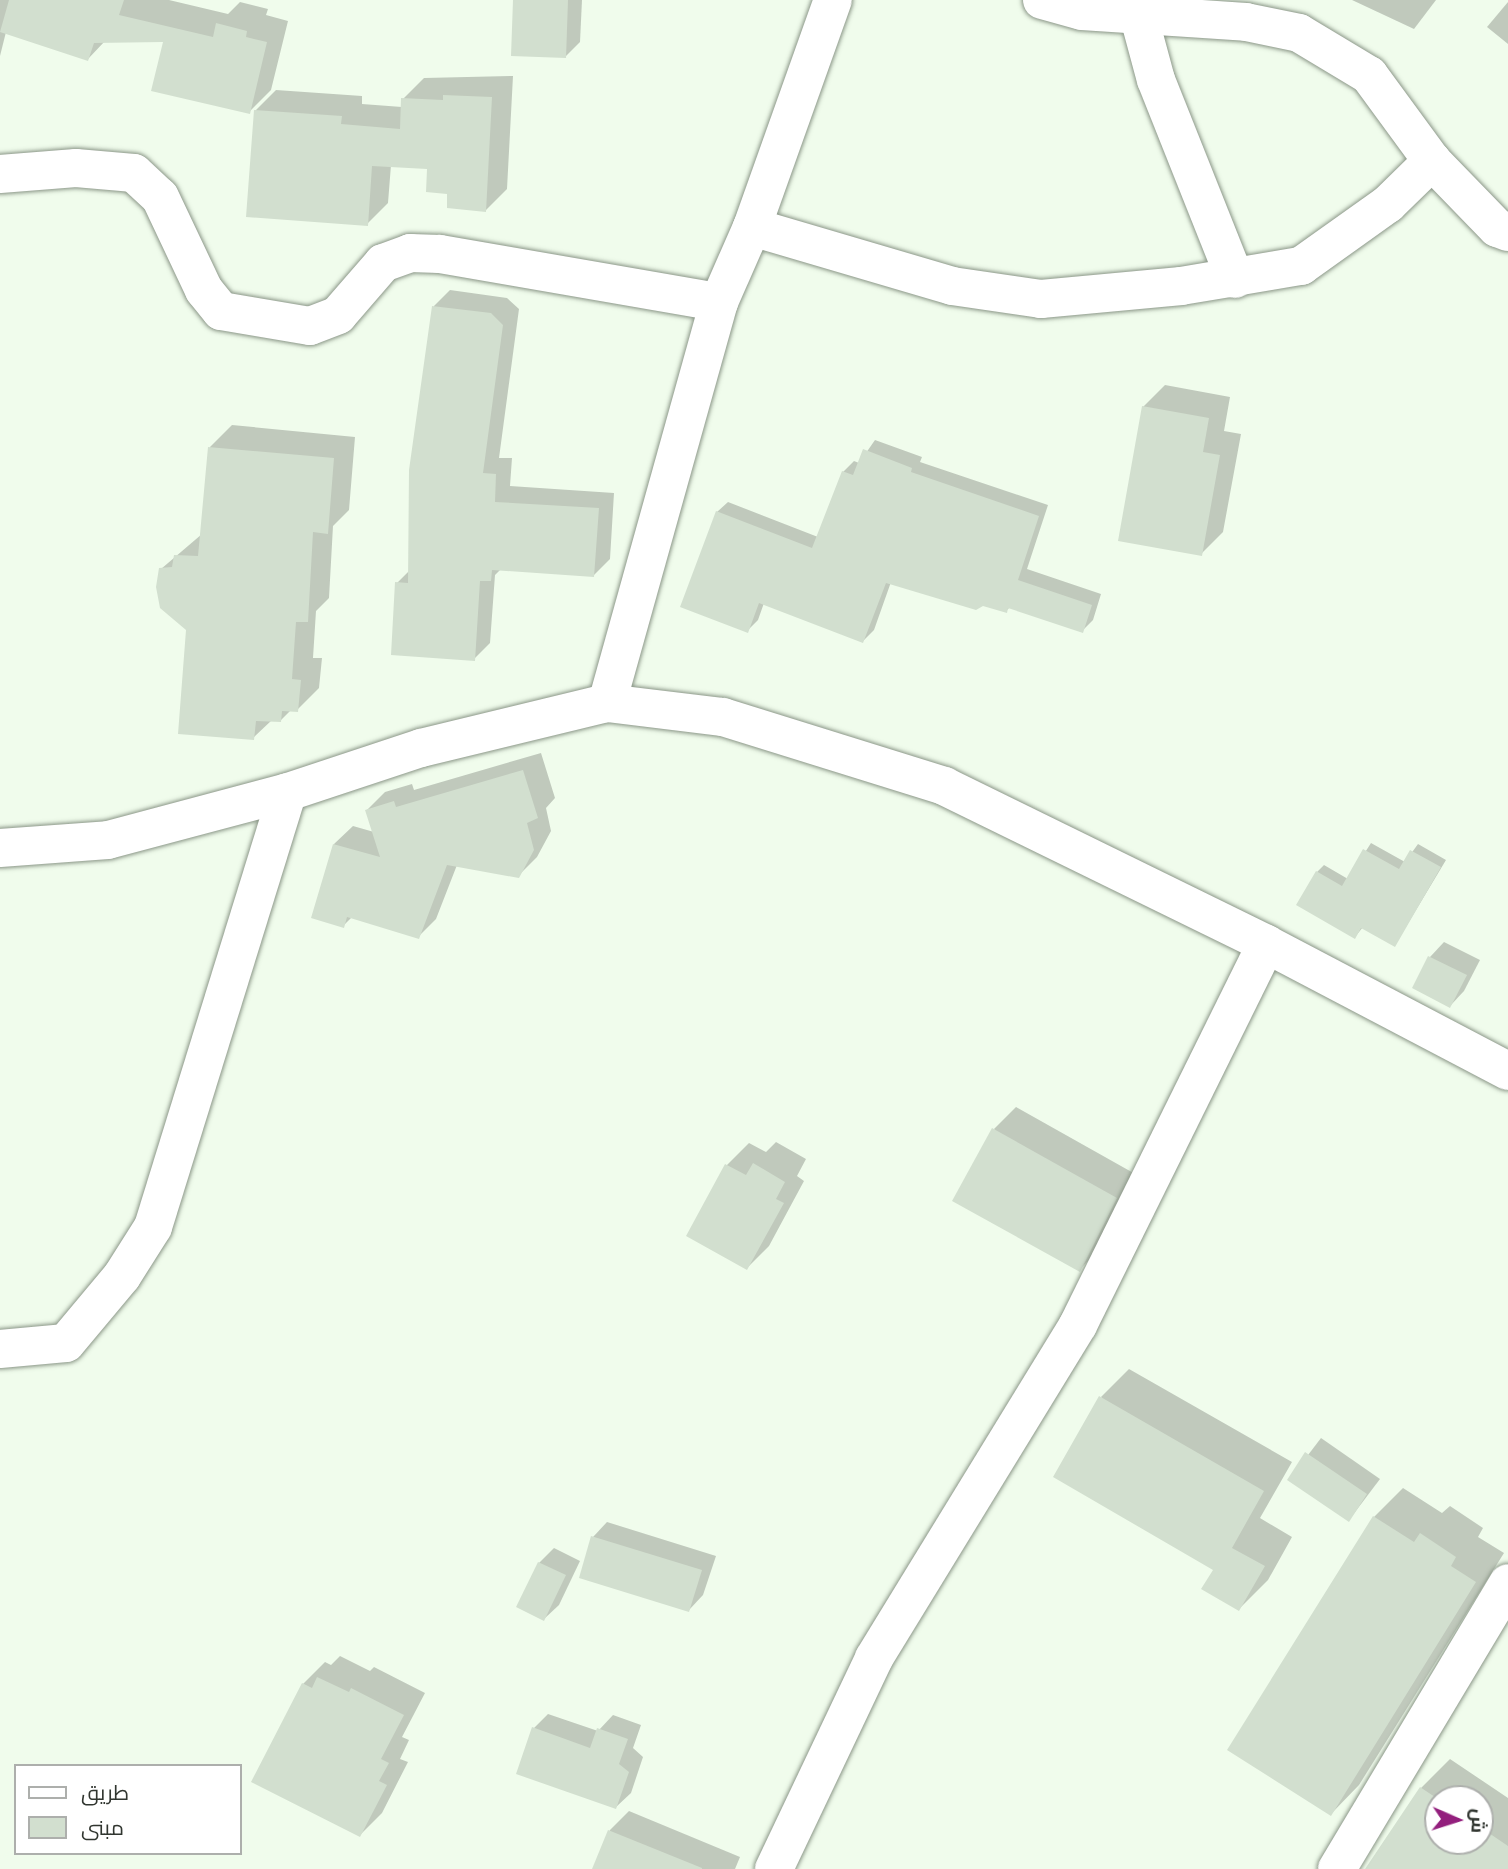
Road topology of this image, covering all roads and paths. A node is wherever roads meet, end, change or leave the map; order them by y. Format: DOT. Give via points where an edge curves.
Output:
graph roads {
  1 [pos="833,0"];
  2 [pos="1042,0"];
  3 [pos="1139,16"];
  4 [pos="1432,160"];
  5 [pos="0,174"];
  6 [pos="752,227"];
  7 [pos="1508,232"];
  8 [pos="1235,279"];
  9 [pos="719,302"];
  10 [pos="607,703"];
  11 [pos="288,792"];
  12 [pos="0,848"];
  13 [pos="1266,944"];
  14 [pos="1508,1071"];
  15 [pos="0,1349"];
  16 [pos="1508,1583"];
  17 [pos="774,1869"];
  18 [pos="1337,1869"];
  1 -- 6 [label="street"];
  2 -- 3 [label="street" via="1082,11"];
  3 -- 4 [label="street" via="1246,22 1299,33 1369,75"];
  3 -- 8 [label="street" via="1156,80"];
  4 -- 7 [label="street" via="1497,228"];
  4 -- 8 [label="street" via="1388,204 1301,266"];
  5 -- 9 [label="street" via="76,168 134,173 160,197 204,290 222,311 310,326 338,315 383,263 410,253 440,254"];
  6 -- 8 [label="street" via="952,286 1041,299"];
  6 -- 9 [label="street"];
  9 -- 10 [label="street"];
  10 -- 11 [label="street" via="421,748"];
  10 -- 13 [label="street" via="723,718 944,786"];
  11 -- 12 [label="street" via="108,840"];
  11 -- 15 [label="street" via="153,1227 122,1276 66,1343"];
  13 -- 14 [label="street"];
  13 -- 17 [label="street" via="1078,1325 874,1658"];
  16 -- 18 [label="street"];
}
